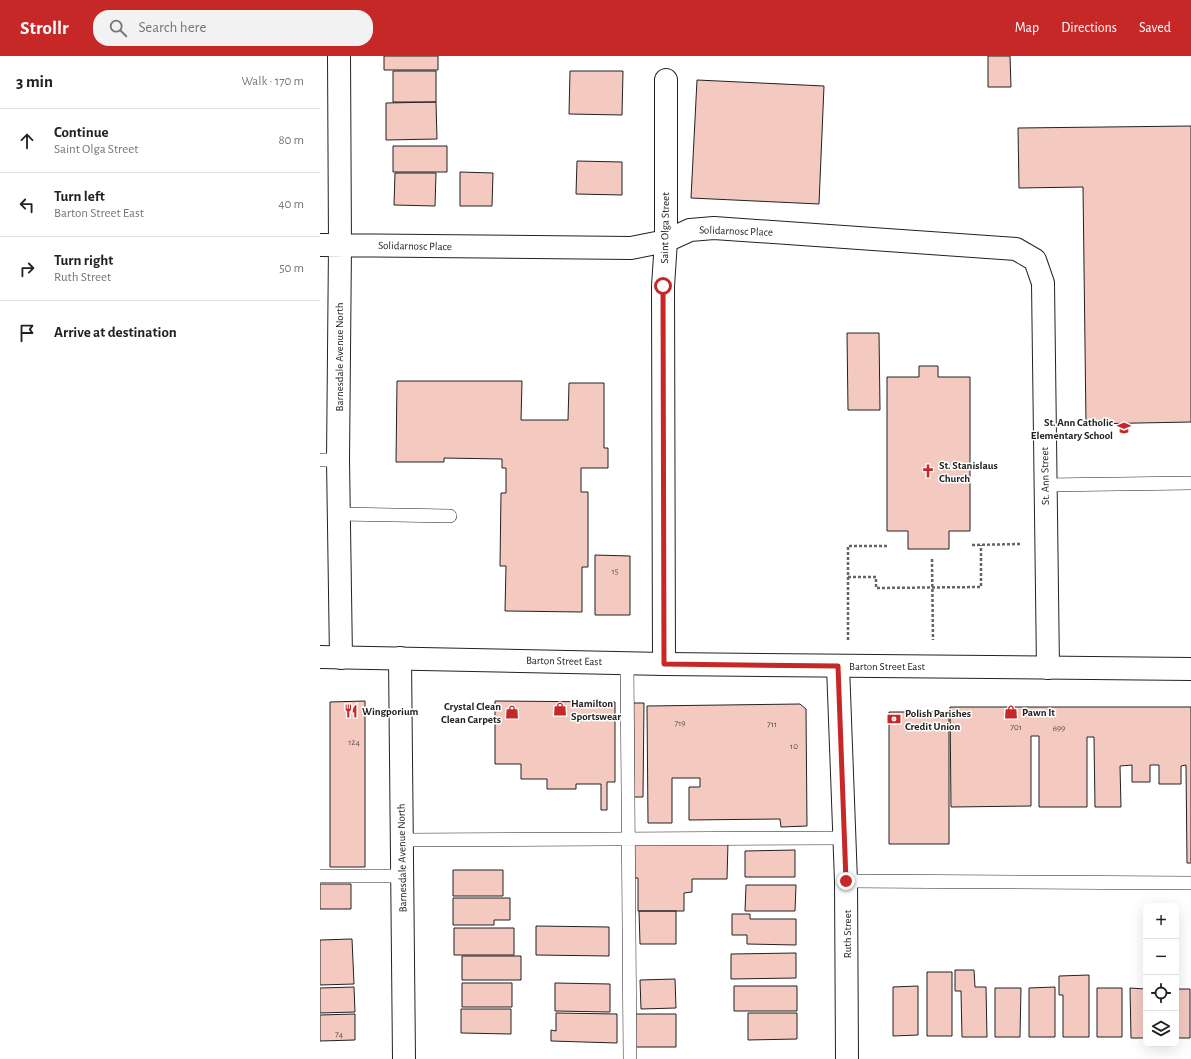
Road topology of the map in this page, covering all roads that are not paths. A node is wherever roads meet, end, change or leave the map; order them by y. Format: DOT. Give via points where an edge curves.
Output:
graph roads {
  1 [pos="339,56"];
  2 [pos="666,80"];
  3 [pos="666,241"];
  4 [pos="330,245"];
  5 [pos="1043,283"];
  6 [pos="329,460"];
  7 [pos="1191,483"];
  8 [pos="1045,485"];
  9 [pos="339,514"];
  10 [pos="450,516"];
  11 [pos="320,657"];
  12 [pos="342,658"];
  13 [pos="400,658"];
  14 [pos="627,663"];
  15 [pos="664,664"];
  16 [pos="838,666"];
  17 [pos="1048,668"];
  18 [pos="1191,669"];
  19 [pos="845,838"];
  20 [pos="627,839"];
  21 [pos="402,840"];
  22 [pos="320,876"];
  23 [pos="402,876"];
  24 [pos="846,881"];
  25 [pos="1191,883"];
  26 [pos="404,1059"];
  27 [pos="630,1059"];
  28 [pos="848,1059"];
  1 -- 4 [label="street, Barnesdale Avenue North"];
  2 -- 3 [label="street, Saint Olga Street"];
  3 -- 4 [label="street, Solidarnosc Place" via="631,248"];
  3 -- 5 [label="street, Solidarnosc Place" via="690,230 714,228 1016,249 1035,260"];
  3 -- 15 [label="street, Saint Olga Street" via="663,286"];
  4 -- 6 [label="street, Barnesdale Avenue North"];
  5 -- 8 [label="street, St. Ann Street"];
  6 -- 9 [label="street, Barnesdale Avenue North"];
  7 -- 8 [label="lane"];
  8 -- 17 [label="street, St. Ann Street"];
  9 -- 10 [label="lane"];
  9 -- 12 [label="street, Barnesdale Avenue North"];
  11 -- 12 [label="street, Barton Street East"];
  12 -- 13 [label="street, Barton Street East"];
  13 -- 14 [label="street, Barton Street East"];
  13 -- 21 [label="street, Barnesdale Avenue North"];
  14 -- 15 [label="street, Barton Street East"];
  14 -- 20 [label="lane"];
  15 -- 16 [label="street, Barton Street East"];
  16 -- 17 [label="street, Barton Street East"];
  16 -- 19 [label="street, Ruth Street"];
  17 -- 18 [label="street, Barton Street East"];
  19 -- 20 [label="lane"];
  19 -- 24 [label="street, Ruth Street"];
  20 -- 21 [label="lane"];
  20 -- 27 [label="lane"];
  21 -- 23 [label="street, Barnesdale Avenue North"];
  22 -- 23 [label="lane"];
  23 -- 26 [label="street, Barnesdale Avenue North"];
  24 -- 25 [label="lane"];
  24 -- 28 [label="street, Ruth Street"];
}
